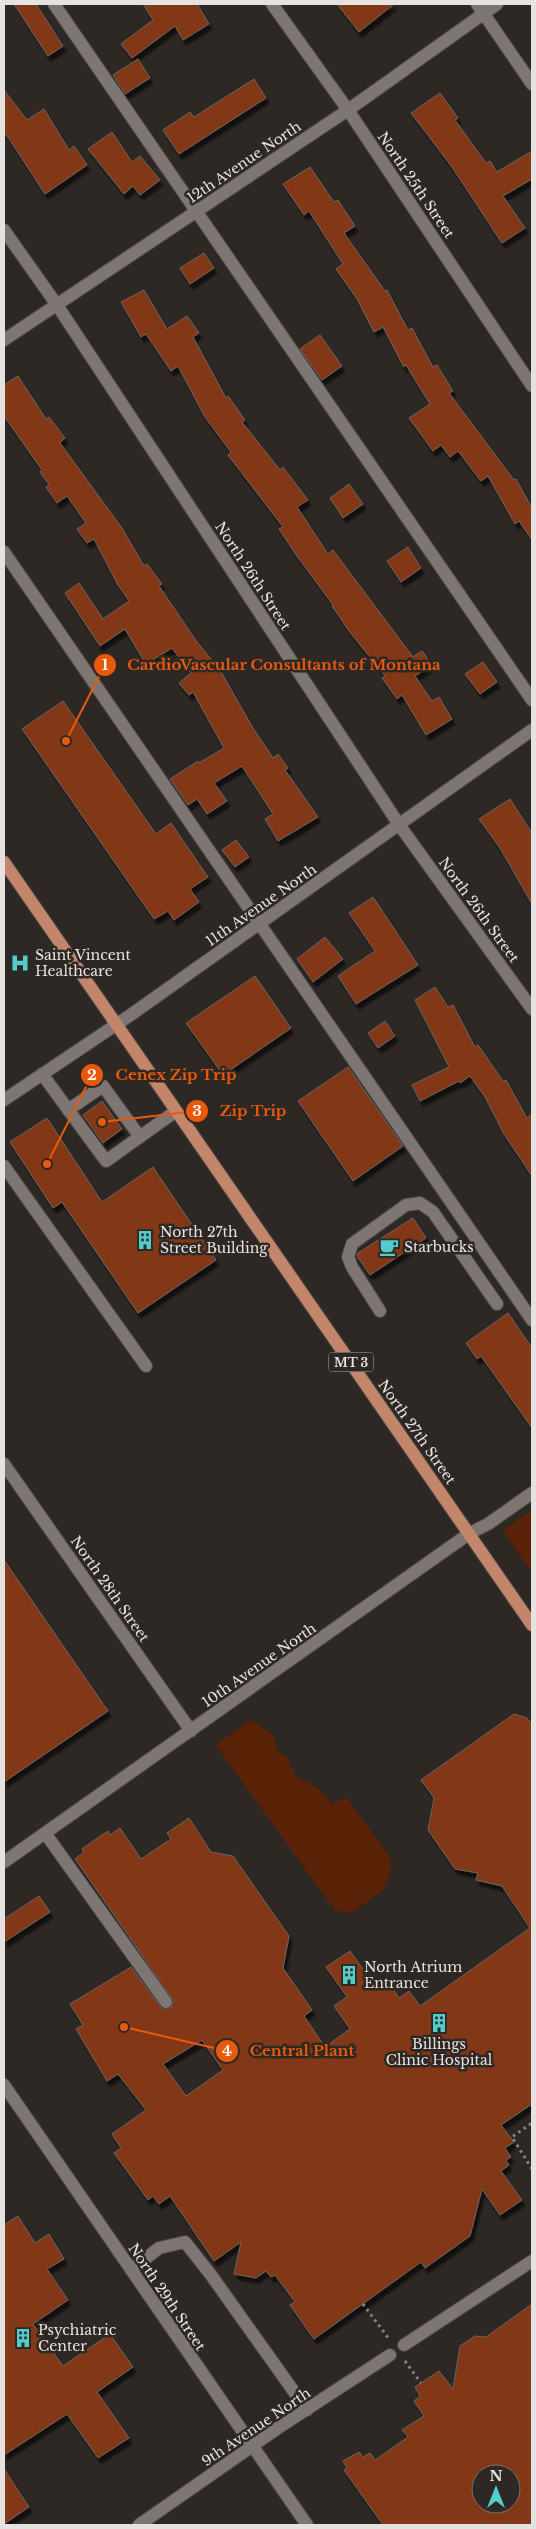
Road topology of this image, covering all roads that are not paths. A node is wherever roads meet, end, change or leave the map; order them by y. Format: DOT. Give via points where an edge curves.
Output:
graph roads {
  1 [pos="54,4"];
  2 [pos="272,4"];
  3 [pos="497,4"];
  4 [pos="480,9"];
  5 [pos="532,84"];
  6 [pos="348,110"];
  7 [pos="196,212"];
  8 [pos="4,230"];
  9 [pos="57,305"];
  10 [pos="4,340"];
  11 [pos="532,386"];
  12 [pos="4,552"];
  13 [pos="532,700"];
  14 [pos="532,730"];
  15 [pos="400,826"];
  16 [pos="4,862"];
  17 [pos="260,923"];
  18 [pos="532,1009"];
  19 [pos="116,1024"];
  20 [pos="42,1074"];
  21 [pos="4,1100"];
  22 [pos="68,1110"];
  23 [pos="176,1111"];
  24 [pos="140,1137"];
  25 [pos="4,1166"];
  26 [pos="497,1304"];
  27 [pos="380,1311"];
  28 [pos="532,1320"];
  29 [pos="146,1366"];
  30 [pos="4,1464"];
  31 [pos="532,1493"];
  32 [pos="470,1533"];
  33 [pos="532,1625"];
  34 [pos="191,1731"];
  35 [pos="45,1834"];
  36 [pos="4,1862"];
  37 [pos="166,2002"];
  38 [pos="4,2085"];
  39 [pos="532,2261"];
  40 [pos="131,2270"];
  41 [pos="404,2346"];
  42 [pos="390,2355"];
  43 [pos="307,2410"];
  44 [pos="253,2447"];
  45 [pos="139,2525"];
  46 [pos="306,2525"];
  1 -- 7 [label="street"];
  2 -- 6 [label="street, North 25th Street"];
  3 -- 4 [label="street, 12th Avenue North"];
  4 -- 5 [label="street"];
  4 -- 6 [label="street, 12th Avenue North"];
  6 -- 7 [label="street, 12th Avenue North"];
  6 -- 11 [label="street, North 25th Street"];
  7 -- 9 [label="street, 12th Avenue North"];
  7 -- 13 [label="street"];
  8 -- 9 [label="street, North 26th Street"];
  9 -- 10 [label="street, 12th Avenue North"];
  9 -- 15 [label="street, North 26th Street"];
  12 -- 17 [label="street"];
  14 -- 15 [label="street, 11th Avenue North"];
  15 -- 17 [label="street, 11th Avenue North"];
  15 -- 18 [label="street, North 26th Street"];
  16 -- 19 [label="main road, North 27th Street / MT 3"];
  17 -- 19 [label="street, 11th Avenue North"];
  17 -- 28 [label="street"];
  19 -- 20 [label="street, 11th Avenue North"];
  19 -- 23 [label="main road, North 27th Street / MT 3"];
  20 -- 21 [label="street, 11th Avenue North"];
  20 -- 22 [label="street"];
  22 -- 24 [label="street" via="106,1161"];
  22 -- 24 [label="street" via="103,1086"];
  23 -- 24 [label="street"];
  23 -- 32 [label="main road, North 27th Street / MT 3"];
  25 -- 29 [label="street"];
  26 -- 27 [label="street" via="433,1212 420,1203 406,1205 352,1244 348,1257 352,1268"];
  30 -- 34 [label="street, North 28th Street"];
  31 -- 32 [label="street, 10th Avenue North"];
  32 -- 33 [label="main road, North 27th Street / MT 3"];
  32 -- 34 [label="street, 10th Avenue North"];
  34 -- 35 [label="street, 10th Avenue North"];
  35 -- 36 [label="street, 10th Avenue North"];
  35 -- 37 [label="street"];
  38 -- 40 [label="street, North 29th Street"];
  39 -- 41 [label="street"];
  40 -- 43 [label="street" via="159,2248 185,2242"];
  40 -- 44 [label="street, North 29th Street"];
  42 -- 43 [label="street, 9th Avenue North"];
  43 -- 44 [label="street, 9th Avenue North"];
  44 -- 45 [label="street, 9th Avenue North"];
  44 -- 46 [label="street, North 29th Street"];
}
